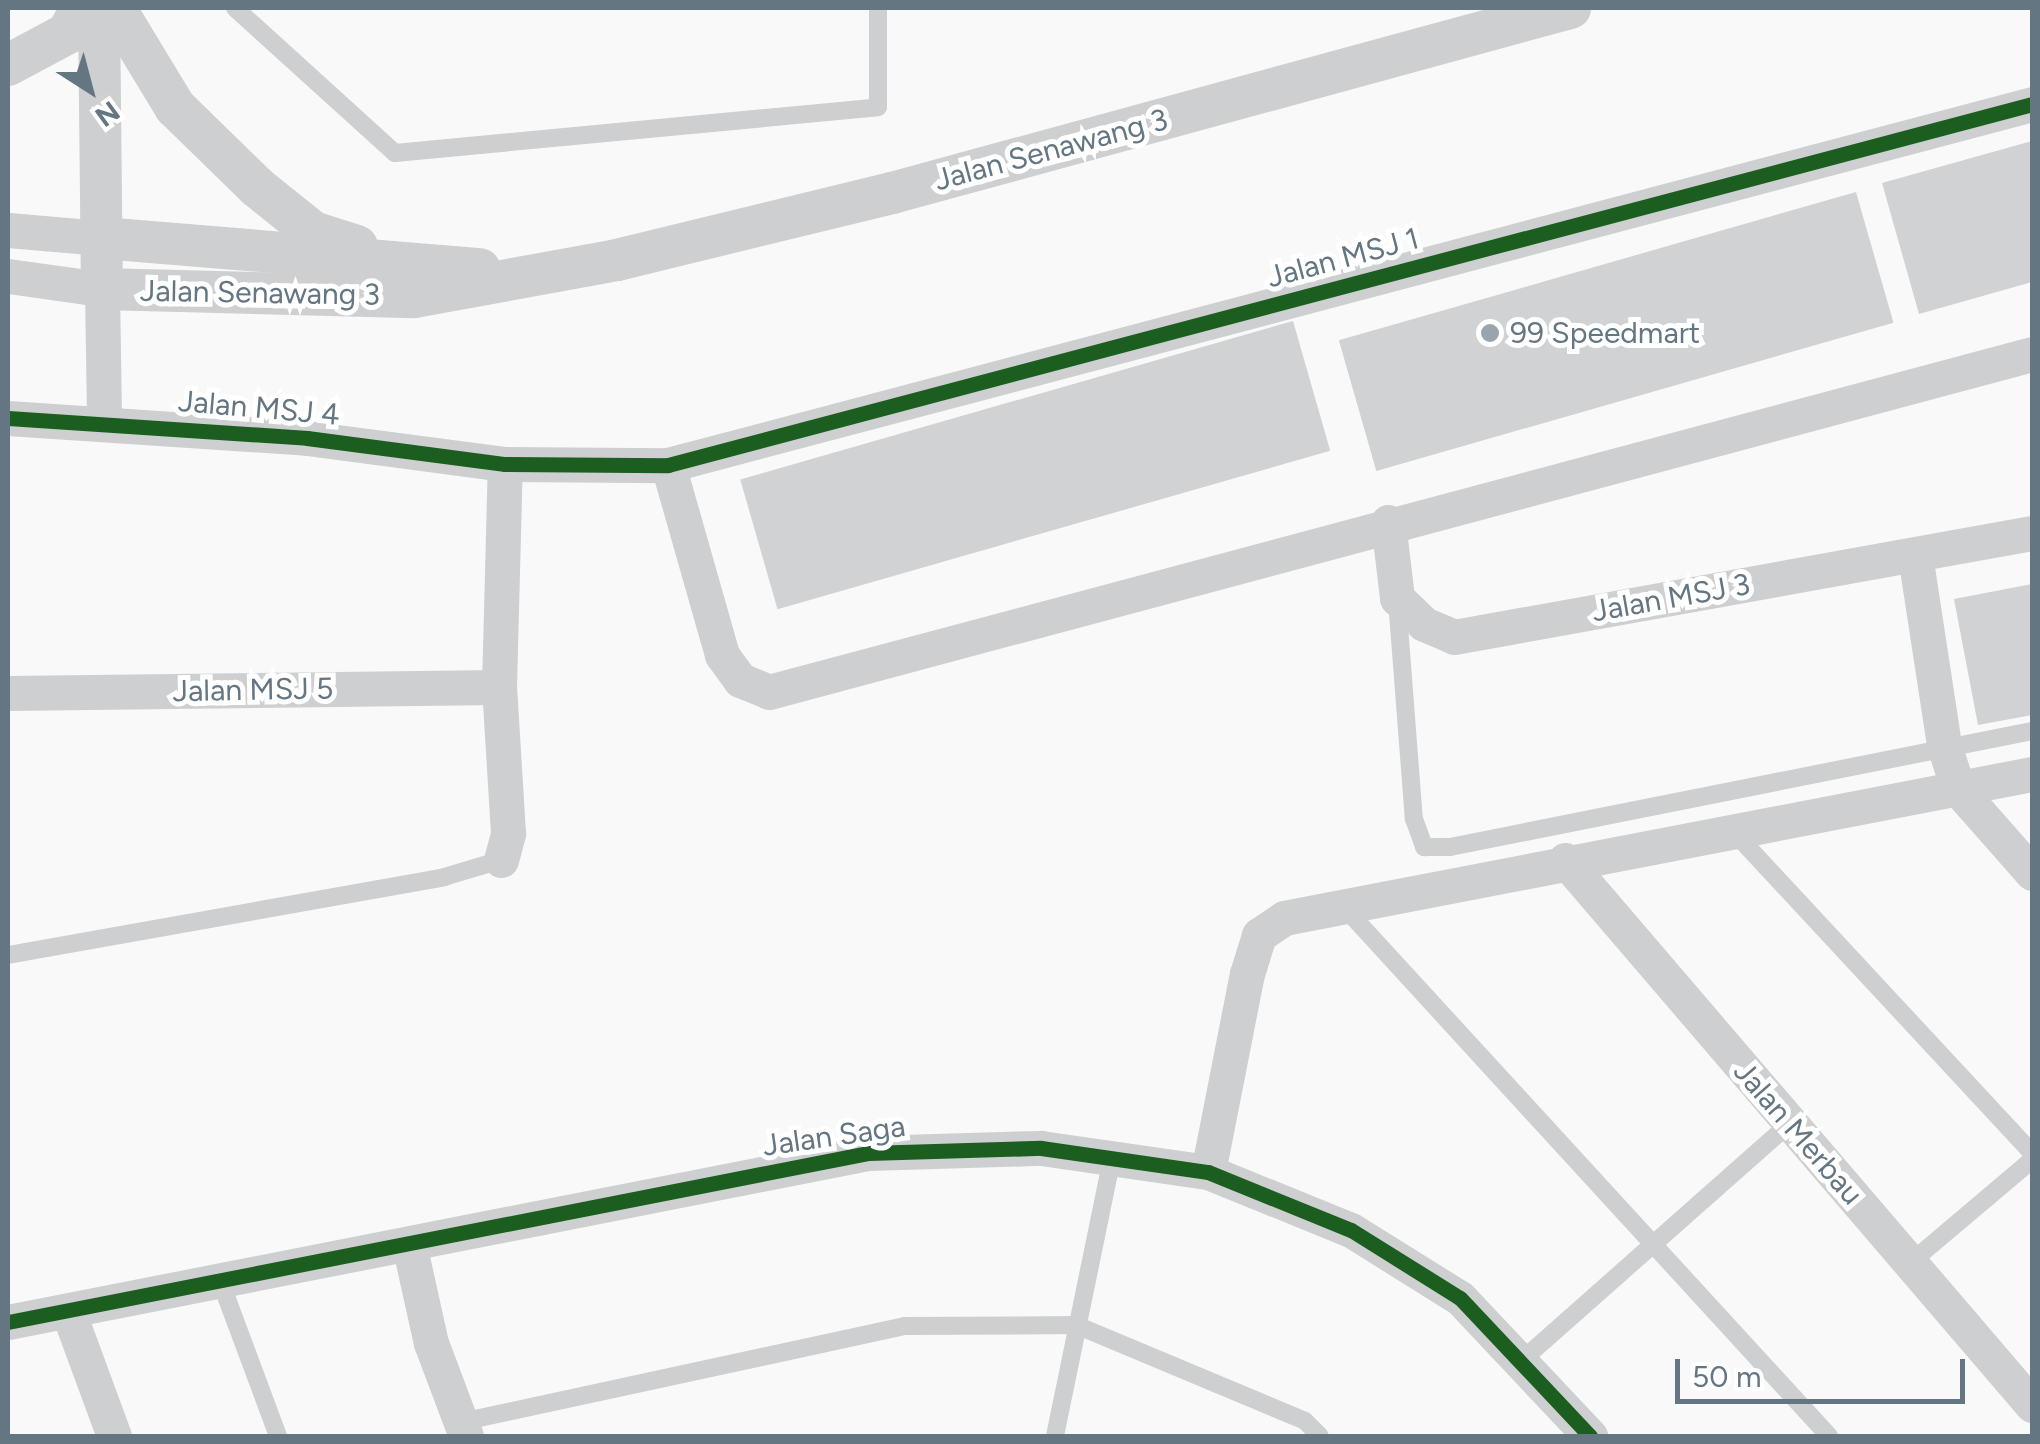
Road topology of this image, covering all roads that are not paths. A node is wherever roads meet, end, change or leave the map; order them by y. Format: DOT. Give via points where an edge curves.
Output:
graph roads {
  1 [pos="81,8"];
  2 [pos="99,8"];
  3 [pos="115,8"];
  4 [pos="235,8"];
  5 [pos="878,8"];
  6 [pos="1570,8"];
  7 [pos="8,64"];
  8 [pos="2032,104"];
  9 [pos="8,230"];
  10 [pos="102,238"];
  11 [pos="415,264"];
  12 [pos="8,276"];
  13 [pos="528,276"];
  14 [pos="102,290"];
  15 [pos="2032,354"];
  16 [pos="8,418"];
  17 [pos="104,422"];
  18 [pos="505,464"];
  19 [pos="668,466"];
  20 [pos="1388,522"];
  21 [pos="2032,533"];
  22 [pos="1915,555"];
  23 [pos="1397,598"];
  24 [pos="500,687"];
  25 [pos="8,693"];
  26 [pos="2032,731"];
  27 [pos="1944,745"];
  28 [pos="2032,774"];
  29 [pos="1958,789"];
  30 [pos="1732,829"];
  31 [pos="501,860"];
  32 [pos="1564,860"];
  33 [pos="2032,873"];
  34 [pos="1342,904"];
  35 [pos="8,955"];
  36 [pos="1790,1123"];
  37 [pos="2032,1157"];
  38 [pos="1112,1158"];
  39 [pos="1208,1172"];
  40 [pos="1652,1243"];
  41 [pos="409,1244"];
  42 [pos="1910,1263"];
  43 [pos="220,1280"];
  44 [pos="68,1311"];
  45 [pos="8,1322"];
  46 [pos="1076,1325"];
  47 [pos="1520,1362"];
  48 [pos="2032,1405"];
  49 [pos="463,1429"];
  50 [pos="114,1436"];
  51 [pos="278,1436"];
  52 [pos="1055,1436"];
  53 [pos="1320,1436"];
  54 [pos="1590,1436"];
  55 [pos="1828,1436"];
  1 -- 7 [label="street" via="68,32"];
  2 -- 10 [label="street, Jalan Senawang 3"];
  3 -- 11 [label="street" via="176,106 257,186 313,232"];
  4 -- 5 [label="lane" via="395,152 878,107"];
  6 -- 13 [label="street, Jalan Senawang 3" via="892,193"];
  8 -- 19 [label="street, Jalan MSJ 1"];
  9 -- 10 [label="street"];
  10 -- 11 [label="street, Jalan Senawang 3"];
  10 -- 14 [label="street, Jalan Senawang 3"];
  11 -- 13 [label="street, Jalan Senawang 3"];
  12 -- 14 [label="street"];
  13 -- 14 [label="street, Jalan Senawang 3" via="414,297"];
  14 -- 17 [label="street"];
  15 -- 20 [label="street"];
  16 -- 17 [label="street, Jalan MSJ 4"];
  17 -- 18 [label="street, Jalan MSJ 4" via="306,438"];
  18 -- 19 [label="street, Jalan MSJ 1"];
  18 -- 24 [label="street"];
  19 -- 20 [label="street" via="722,655 740,680 769,692"];
  20 -- 23 [label="street"];
  21 -- 22 [label="street, Jalan MSJ 3"];
  22 -- 23 [label="street, Jalan MSJ 3" via="1454,637 1424,624"];
  22 -- 27 [label="street"];
  23 -- 27 [label="lane" via="1414,819 1424,846 1450,847"];
  24 -- 25 [label="street, Jalan MSJ 5"];
  24 -- 31 [label="street" via="508,832"];
  26 -- 27 [label="lane"];
  27 -- 29 [label="street"];
  28 -- 29 [label="street"];
  29 -- 30 [label="street"];
  29 -- 33 [label="street"];
  30 -- 32 [label="street"];
  30 -- 37 [label="lane"];
  31 -- 35 [label="lane" via="444,877"];
  32 -- 34 [label="street"];
  32 -- 36 [label="street, Jalan Merbau"];
  34 -- 39 [label="street" via="1284,918 1259,934"];
  34 -- 40 [label="lane"];
  36 -- 40 [label="lane"];
  36 -- 42 [label="street, Jalan Merbau"];
  37 -- 42 [label="lane"];
  38 -- 39 [label="street, Jalan Saga"];
  38 -- 41 [label="street, Jalan Saga" via="1041,1148 868,1153"];
  38 -- 46 [label="lane"];
  39 -- 47 [label="street, Jalan Saga" via="1351,1230 1460,1298"];
  40 -- 47 [label="lane"];
  40 -- 55 [label="lane"];
  41 -- 43 [label="street, Jalan Saga"];
  41 -- 49 [label="street" via="431,1344"];
  42 -- 48 [label="street, Jalan Merbau"];
  43 -- 44 [label="street, Jalan Saga"];
  43 -- 51 [label="lane"];
  44 -- 45 [label="street, Jalan Saga"];
  44 -- 50 [label="street"];
  46 -- 49 [label="lane" via="905,1326"];
  46 -- 52 [label="lane"];
  46 -- 53 [label="lane" via="1305,1421"];
  47 -- 54 [label="street, Jalan Saga"];
}
